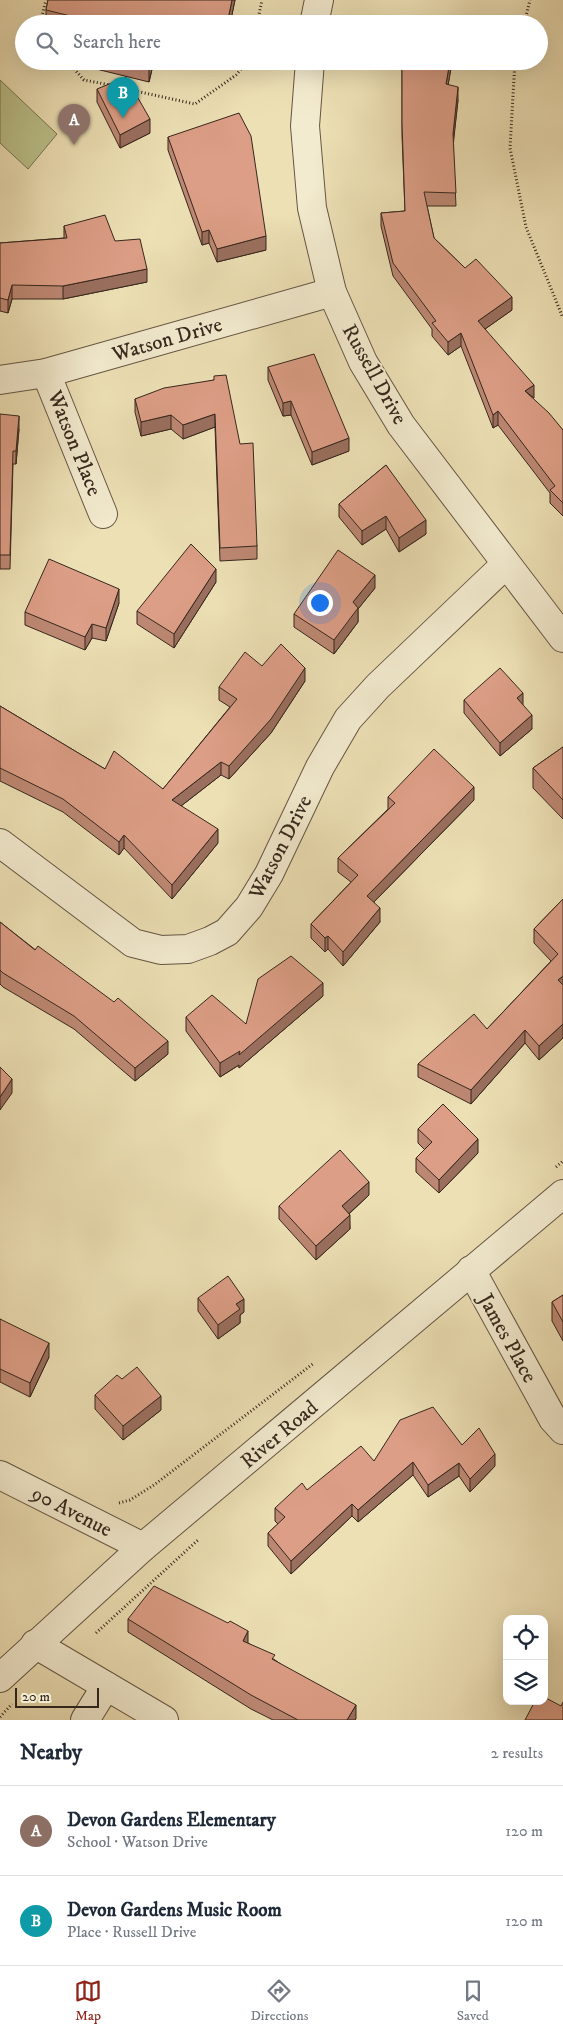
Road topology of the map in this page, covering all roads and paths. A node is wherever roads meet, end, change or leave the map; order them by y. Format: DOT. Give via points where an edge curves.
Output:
graph roads {
  1 [pos="46,0"];
  2 [pos="262,0"];
  3 [pos="319,0"];
  4 [pos="530,0"];
  5 [pos="42,15"];
  6 [pos="259,15"];
  7 [pos="316,15"];
  8 [pos="526,15"];
  9 [pos="75,70"];
  10 [pos="240,70"];
  11 [pos="309,70"];
  12 [pos="514,70"];
  13 [pos="112,86"];
  14 [pos="121,88"];
  15 [pos="332,292"];
  16 [pos="563,318"];
  17 [pos="46,373"];
  18 [pos="0,380"];
  19 [pos="103,514"];
  20 [pos="506,564"];
  21 [pos="563,638"];
  22 [pos="0,843"];
  23 [pos="563,1161"];
  24 [pos="555,1168"];
  25 [pos="563,1194"];
  26 [pos="471,1270"];
  27 [pos="316,1362"];
  28 [pos="563,1430"];
  29 [pos="0,1474"];
  30 [pos="113,1505"];
  31 [pos="143,1547"];
  32 [pos="35,1644"];
  33 [pos="0,1678"];
  34 [pos="106,1686"];
  35 [pos="85,1720"];
  36 [pos="164,1720"];
  1 -- 5 [label="path"];
  2 -- 6 [label="path"];
  3 -- 7 [label="street"];
  4 -- 8 [label="path"];
  9 -- 13 [label="path" via="84,80"];
  10 -- 14 [label="path" via="195,104"];
  11 -- 15 [label="street, Russell Drive" via="305,126 312,208"];
  12 -- 16 [label="path" via="510,148 526,227"];
  15 -- 17 [label="street, Watson Drive"];
  15 -- 20 [label="street, Russell Drive" via="363,362 401,425"];
  17 -- 18 [label="street, Watson Drive"];
  17 -- 19 [label="street, Watson Place"];
  20 -- 21 [label="street, Russell Drive"];
  20 -- 22 [label="street, Watson Drive" via="348,718 320,767 270,874 249,907 227,932 188,949 161,950 133,943"];
  23 -- 24 [label="path"];
  25 -- 26 [label="street, River Road"];
  26 -- 28 [label="street, James Place" via="553,1419"];
  26 -- 31 [label="street, River Road"];
  27 -- 30 [label="path" via="154,1485 130,1500"];
  29 -- 31 [label="street, 90 Avenue"];
  31 -- 32 [label="street, River Road"];
  32 -- 33 [label="street, River Road"];
  32 -- 34 [label="street"];
  34 -- 35 [label="street"];
  34 -- 36 [label="street"];
}
